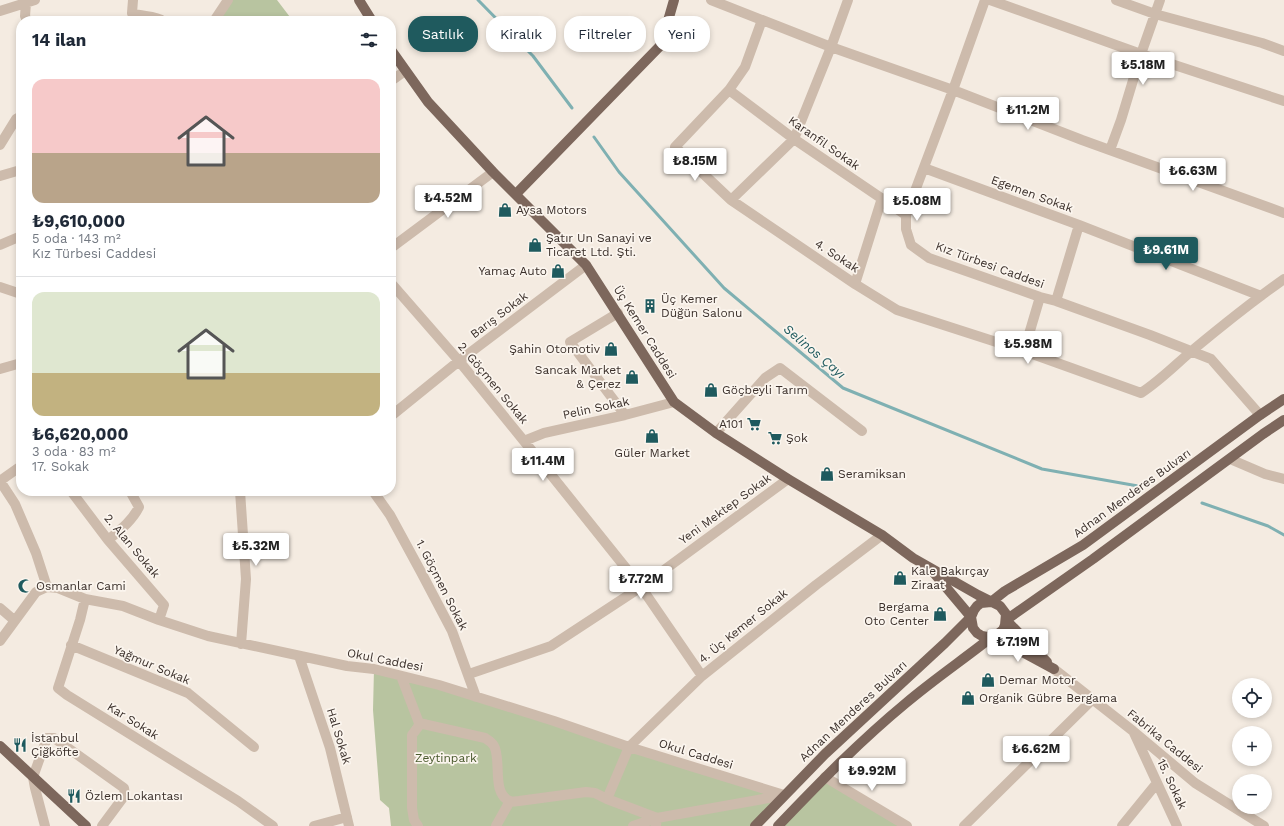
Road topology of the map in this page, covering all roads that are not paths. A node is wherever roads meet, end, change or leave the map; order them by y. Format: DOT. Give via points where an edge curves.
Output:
graph roads {
  1 [pos="133,0"];
  2 [pos="228,0"];
  3 [pos="359,0"];
  4 [pos="674,0"];
  5 [pos="711,0"];
  6 [pos="848,0"];
  7 [pos="984,0"];
  8 [pos="990,0"];
  9 [pos="1116,0"];
  10 [pos="1160,0"];
  11 [pos="30,2"];
  12 [pos="0,12"];
  13 [pos="1155,14"];
  14 [pos="25,16"];
  15 [pos="146,16"];
  16 [pos="217,16"];
  17 [pos="369,16"];
  18 [pos="762,20"];
  19 [pos="831,46"];
  20 [pos="1284,51"];
  21 [pos="1140,54"];
  22 [pos="396,58"];
  23 [pos="405,71"];
  24 [pos="396,77"];
  25 [pos="729,90"];
  26 [pos="953,90"];
  27 [pos="1284,101"];
  28 [pos="16,119"];
  29 [pos="794,139"];
  30 [pos="0,145"];
  31 [pos="1110,150"];
  32 [pos="924,168"];
  33 [pos="16,171"];
  34 [pos="493,172"];
  35 [pos="0,176"];
  36 [pos="516,194"];
  37 [pos="882,198"];
  38 [pos="731,200"];
  39 [pos="1284,214"];
  40 [pos="906,215"];
  41 [pos="1079,225"];
  42 [pos="16,238"];
  43 [pos="396,244"];
  44 [pos="0,245"];
  45 [pos="586,265"];
  46 [pos="1284,279"];
  47 [pos="855,284"];
  48 [pos="0,288"];
  49 [pos="396,289"];
  50 [pos="16,293"];
  51 [pos="1261,296"];
  52 [pos="1040,297"];
  53 [pos="1056,301"];
  54 [pos="618,313"];
  55 [pos="1192,351"];
  56 [pos="1024,352"];
  57 [pos="459,361"];
  58 [pos="16,365"];
  59 [pos="0,369"];
  60 [pos="1284,399"];
  61 [pos="674,402"];
  62 [pos="396,412"];
  63 [pos="625,415"];
  64 [pos="1260,415"];
  65 [pos="1284,420"];
  66 [pos="862,431"];
  67 [pos="716,433"];
  68 [pos="524,441"];
  69 [pos="1230,458"];
  70 [pos="16,470"];
  71 [pos="788,478"];
  72 [pos="1284,479"];
  73 [pos="0,481"];
  74 [pos="75,496"];
  75 [pos="133,496"];
  76 [pos="240,496"];
  77 [pos="377,496"];
  78 [pos="882,535"];
  79 [pos="108,540"];
  80 [pos="930,568"];
  81 [pos="47,586"];
  82 [pos="641,587"];
  83 [pos="85,599"];
  84 [pos="990,602"];
  85 [pos="0,608"];
  86 [pos="971,617"];
  87 [pos="14,620"];
  88 [pos="159,620"];
  89 [pos="1006,620"];
  90 [pos="993,636"];
  91 [pos="0,641"];
  92 [pos="241,644"];
  93 [pos="71,645"];
  94 [pos="299,656"];
  95 [pos="1054,669"];
  96 [pos="469,674"];
  97 [pos="401,676"];
  98 [pos="702,676"];
  99 [pos="476,697"];
  100 [pos="1093,699"];
  101 [pos="419,723"];
  102 [pos="1133,731"];
  103 [pos="0,746"];
  104 [pos="254,747"];
  105 [pos="629,747"];
  106 [pos="33,777"];
  107 [pos="825,778"];
  108 [pos="1157,784"];
  109 [pos="784,795"];
  110 [pos="608,800"];
  111 [pos="510,801"];
  112 [pos="348,822"];
  113 [pos="656,822"];
  114 [pos="1259,825"];
  115 [pos="45,826"];
  116 [pos="86,826"];
  117 [pos="102,826"];
  118 [pos="273,826"];
  119 [pos="314,826"];
  120 [pos="418,826"];
  121 [pos="496,826"];
  122 [pos="633,826"];
  123 [pos="755,826"];
  124 [pos="778,826"];
  125 [pos="907,826"];
  126 [pos="964,826"];
  127 [pos="1122,826"];
  128 [pos="1177,826"];
  1 -- 15 [label="street" via="132,13"];
  2 -- 16 [label="street"];
  3 -- 17 [label="main road"];
  4 -- 36 [label="main road" via="661,45"];
  5 -- 18 [label="street"];
  6 -- 19 [label="street"];
  7 -- 26 [label="street, Kız Türbesi Caddesi"];
  8 -- 21 [label="street"];
  9 -- 13 [label="street"];
  10 -- 13 [label="street"];
  11 -- 12 [label="street"];
  11 -- 14 [label="street"];
  13 -- 20 [label="street"];
  13 -- 21 [label="street"];
  18 -- 19 [label="street"];
  18 -- 25 [label="street" via="745,67"];
  19 -- 26 [label="street"];
  19 -- 29 [label="street"];
  21 -- 27 [label="street"];
  21 -- 31 [label="street"];
  22 -- 23 [label="main road, Üç Kemer Caddesi"];
  23 -- 24 [label="street"];
  23 -- 34 [label="main road, Üç Kemer Caddesi" via="428,102"];
  25 -- 29 [label="street, Karanfil Sokak"];
  25 -- 38 [label="street, 4. Sokak" via="675,147"];
  26 -- 31 [label="street"];
  26 -- 32 [label="street, Kız Türbesi Caddesi"];
  28 -- 30 [label="street"];
  29 -- 37 [label="street, Karanfil Sokak"];
  29 -- 38 [label="street"];
  31 -- 39 [label="street"];
  32 -- 40 [label="street, Kız Türbesi Caddesi"];
  32 -- 41 [label="street, Egemen Sokak"];
  33 -- 35 [label="street"];
  34 -- 36 [label="main road, Üç Kemer Caddesi"];
  34 -- 43 [label="street"];
  36 -- 45 [label="main road, Üç Kemer Caddesi"];
  37 -- 40 [label="street, Karanfil Sokak"];
  37 -- 47 [label="street, 4. Sokak"];
  38 -- 47 [label="street, 4. Sokak"];
  40 -- 52 [label="street, Kız Türbesi Caddesi" via="906,229 911,245 929,258"];
  41 -- 51 [label="street"];
  41 -- 53 [label="street, Egemen Sokak"];
  42 -- 44 [label="street"];
  45 -- 54 [label="main road, Üç Kemer Caddesi"];
  45 -- 57 [label="street, Barış Sokak"];
  46 -- 51 [label="street"];
  47 -- 56 [label="street" via="897,310"];
  48 -- 50 [label="street"];
  49 -- 57 [label="street, 2. Göçmen Sokak"];
  51 -- 55 [label="street"];
  52 -- 53 [label="street, Kız Türbesi Caddesi"];
  52 -- 56 [label="street"];
  53 -- 55 [label="street, Kız Türbesi Caddesi"];
  54 -- 61 [label="main road, Üç Kemer Caddesi"];
  54 -- 63 [label="street" via="570,342"];
  55 -- 56 [label="street" via="1158,382 1141,393"];
  55 -- 64 [label="street, Kız Türbesi Caddesi" via="1210,359"];
  57 -- 62 [label="street, Barış Sokak"];
  57 -- 68 [label="street, 2. Göçmen Sokak"];
  58 -- 59 [label="street"];
  60 -- 64 [label="main road, Adnan Menderes Bulvarı"];
  61 -- 63 [label="street, Pelin Sokak"];
  61 -- 67 [label="main road, Üç Kemer Caddesi"];
  63 -- 68 [label="street, Pelin Sokak" via="544,433"];
  64 -- 84 [label="main road, Adnan Menderes Bulvarı" via="1083,545"];
  65 -- 69 [label="main road"];
  66 -- 67 [label="street" via="780,368 765,378"];
  67 -- 71 [label="main road, Üç Kemer Caddesi"];
  68 -- 82 [label="street, 2. Göçmen Sokak"];
  69 -- 72 [label="street" via="1265,474"];
  69 -- 89 [label="main road"];
  70 -- 73 [label="street"];
  71 -- 78 [label="main road, Üç Kemer Caddesi"];
  71 -- 82 [label="street, Yeni Mektep Sokak"];
  73 -- 81 [label="street" via="15,504"];
  74 -- 79 [label="street, 2. Alan Sokak"];
  75 -- 79 [label="street" via="139,507 135,516"];
  76 -- 92 [label="street" via="246,579"];
  77 -- 96 [label="street, 1. Göçmen Sokak" via="390,515 452,631"];
  78 -- 80 [label="main road, Üç Kemer Caddesi"];
  78 -- 98 [label="street, 4. Üç Kemer Sokak"];
  79 -- 88 [label="street, 2. Alan Sokak" via="164,605"];
  80 -- 84 [label="main road, Üç Kemer Caddesi"];
  80 -- 86 [label="main road"];
  81 -- 83 [label="street, Okul Caddesi"];
  81 -- 87 [label="street" via="36,592"];
  82 -- 96 [label="street, Yeni Mektep Sokak" via="551,646"];
  82 -- 98 [label="street, 2. Göçmen Sokak"];
  83 -- 88 [label="street, Okul Caddesi" via="123,606"];
  83 -- 93 [label="street, Kar Sokak"];
  84 -- 86 [label="main road" via="977,606"];
  84 -- 89 [label="main road" via="1004,610"];
  85 -- 87 [label="street"];
  86 -- 90 [label="main road" via="973,628 977,632 982,636"];
  86 -- 109 [label="main road, Adnan Menderes Bulvarı"];
  87 -- 91 [label="street"];
  88 -- 92 [label="street, Okul Caddesi"];
  89 -- 90 [label="main road" via="1002,630"];
  89 -- 95 [label="main road"];
  90 -- 95 [label="main road"];
  90 -- 107 [label="main road" via="907,702"];
  92 -- 94 [label="street, Okul Caddesi"];
  93 -- 104 [label="street, Yağmur Sokak" via="188,693"];
  93 -- 118 [label="street, Kar Sokak" via="58,688 238,801"];
  94 -- 97 [label="street, Okul Caddesi"];
  94 -- 112 [label="street, Hal Sokak" via="330,748"];
  95 -- 100 [label="street, Fabrika Caddesi"];
  96 -- 99 [label="street, 1. Göçmen Sokak"];
  97 -- 99 [label="street, Okul Caddesi"];
  97 -- 101 [label="street"];
  98 -- 105 [label="street, 4. Üç Kemer Sokak"];
  99 -- 105 [label="street, Okul Caddesi"];
  100 -- 102 [label="street, Fabrika Caddesi"];
  100 -- 126 [label="street"];
  101 -- 111 [label="street" via="490,741 496,750 501,792"];
  101 -- 120 [label="street" via="412,735 412,808"];
  102 -- 108 [label="street, 15. Sokak"];
  102 -- 114 [label="street, Fabrika Caddesi" via="1195,783"];
  103 -- 106 [label="main road"];
  105 -- 109 [label="street, Okul Caddesi"];
  105 -- 110 [label="street"];
  106 -- 115 [label="street"];
  106 -- 116 [label="main road"];
  106 -- 117 [label="street" via="47,738 54,738 124,788 125,795"];
  107 -- 124 [label="main road"];
  107 -- 125 [label="street"];
  108 -- 127 [label="street"];
  108 -- 128 [label="street, 15. Sokak"];
  109 -- 113 [label="street"];
  109 -- 123 [label="main road, Adnan Menderes Bulvarı"];
  110 -- 111 [label="street" via="595,793 586,792"];
  110 -- 113 [label="street"];
  111 -- 121 [label="street"];
  112 -- 119 [label="street"];
  113 -- 122 [label="street"];
}
